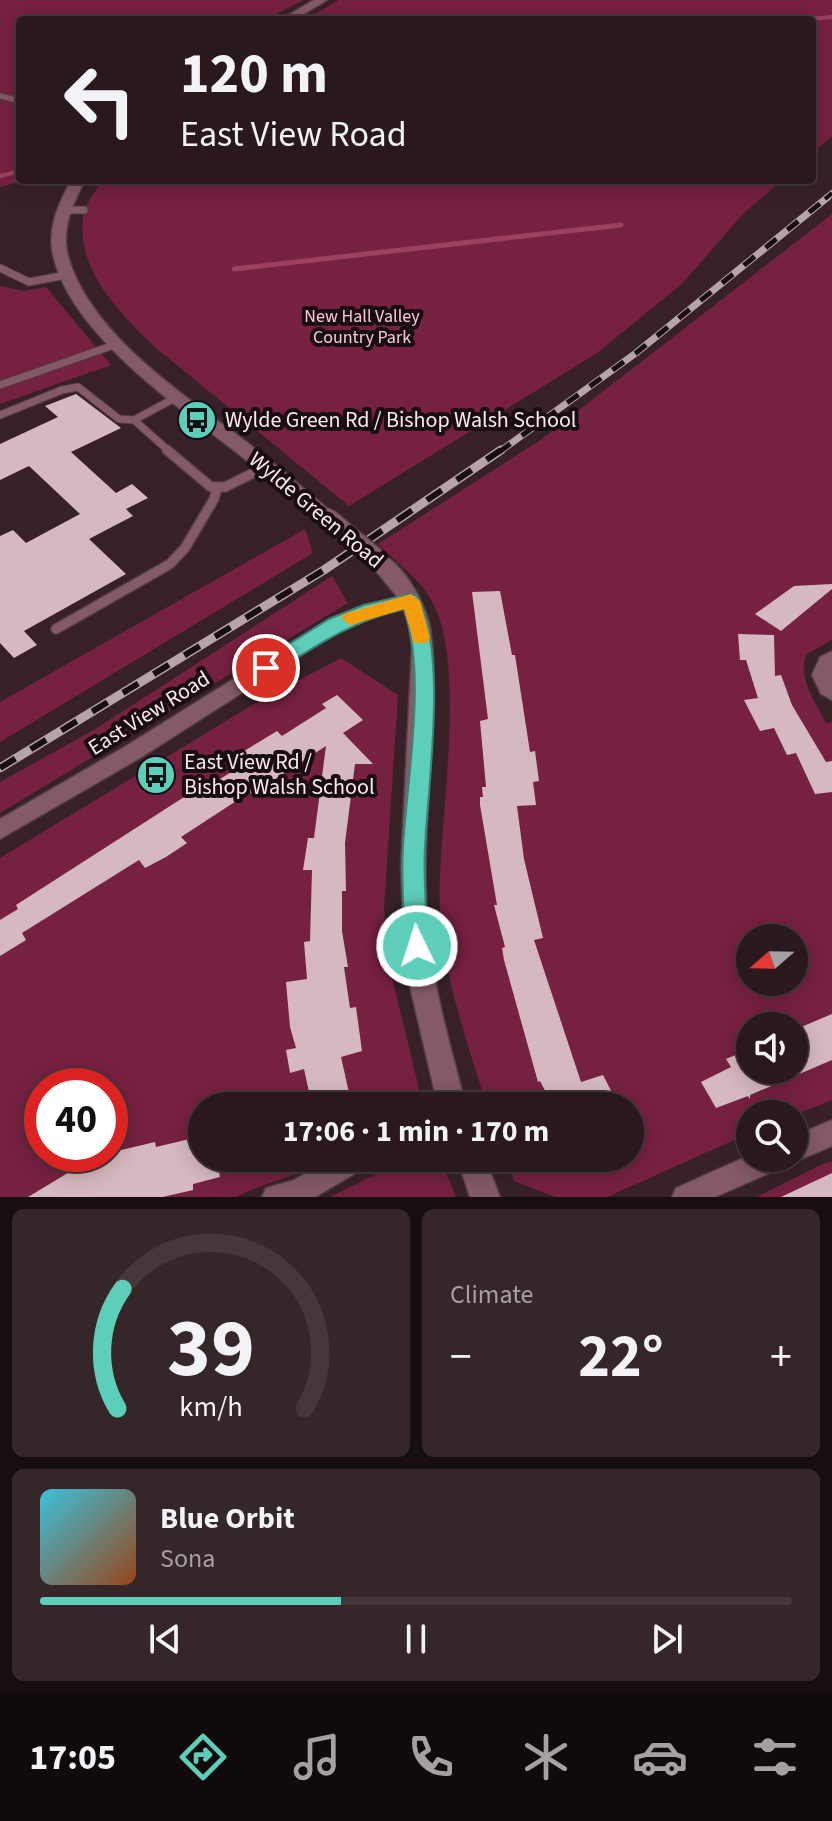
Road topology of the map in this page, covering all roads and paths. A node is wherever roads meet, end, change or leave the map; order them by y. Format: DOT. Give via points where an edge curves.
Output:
graph roads {
  1 [pos="322,0"];
  2 [pos="293,16"];
  3 [pos="75,184"];
  4 [pos="84,210"];
  5 [pos="58,211"];
  6 [pos="0,268"];
  7 [pos="61,276"];
  8 [pos="114,345"];
  9 [pos="0,385"];
  10 [pos="175,398"];
  11 [pos="0,415"];
  12 [pos="134,420"];
  13 [pos="265,467"];
  14 [pos="217,488"];
  15 [pos="411,601"];
  16 [pos="56,629"];
  17 [pos="832,658"];
  18 [pos="832,693"];
  19 [pos="0,830"];
  20 [pos="448,1092"];
  21 [pos="832,1133"];
  22 [pos="808,1143"];
  23 [pos="333,1172"];
  24 [pos="476,1172"];
  25 [pos="742,1172"];
  26 [pos="275,1197"];
  27 [pos="485,1197"];
  28 [pos="685,1197"];
  1 -- 2 [label="street"];
  3 -- 5 [label="street, Wylde Green Road"];
  4 -- 5 [label="lane"];
  5 -- 7 [label="street, Wylde Green Road" via="54,252"];
  6 -- 7 [label="lane" via="27,283"];
  7 -- 8 [label="street, Wylde Green Road"];
  8 -- 9 [label="lane"];
  8 -- 10 [label="street, Wylde Green Road"];
  10 -- 12 [label="lane"];
  10 -- 13 [label="street, Wylde Green Road"];
  11 -- 12 [label="lane" via="78,387 119,419"];
  12 -- 14 [label="lane" via="206,485"];
  13 -- 14 [label="lane"];
  13 -- 15 [label="street, Wylde Green Road, bridge" via="375,558"];
  14 -- 16 [label="lane" via="177,558"];
  15 -- 19 [label="street, East View Road" via="336,624"];
  15 -- 20 [label="street, Wylde Green Road" via="423,658 414,918 419,975"];
  17 -- 18 [label="street" via="820,671"];
  21 -- 22 [label="street"];
  23 -- 26 [label="street" via="298,1192"];
  24 -- 27 [label="street"];
  25 -- 28 [label="street"];
}
